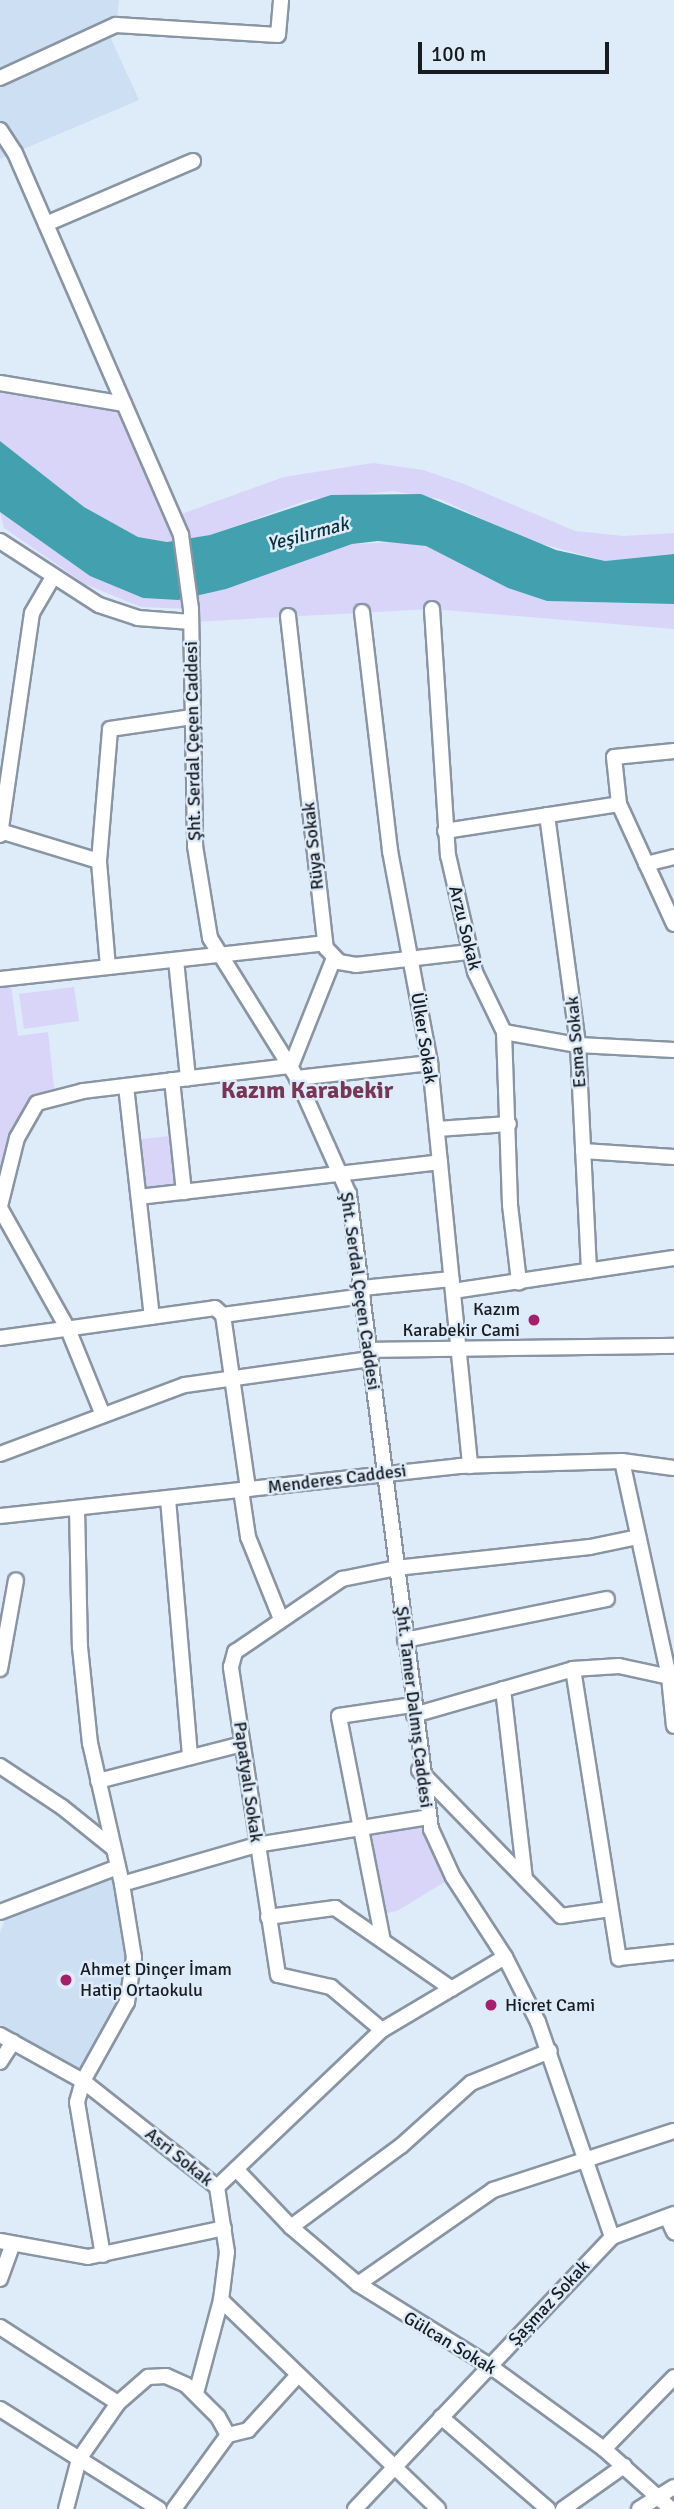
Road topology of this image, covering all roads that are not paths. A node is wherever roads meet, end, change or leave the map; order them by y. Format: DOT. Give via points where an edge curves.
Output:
graph roads {
  1 [pos="281,0"];
  2 [pos="0,78"];
  3 [pos="0,130"];
  4 [pos="193,161"];
  5 [pos="46,225"];
  6 [pos="0,383"];
  7 [pos="124,404"];
  8 [pos="0,541"];
  9 [pos="53,576"];
  10 [pos="432,609"];
  11 [pos="362,611"];
  12 [pos="288,615"];
  13 [pos="191,621"];
  14 [pos="192,717"];
  15 [pos="674,751"];
  16 [pos="619,804"];
  17 [pos="547,815"];
  18 [pos="445,831"];
  19 [pos="0,833"];
  20 [pos="674,857"];
  21 [pos="99,861"];
  22 [pos="646,864"];
  23 [pos="674,924"];
  24 [pos="324,943"];
  25 [pos="469,952"];
  26 [pos="218,955"];
  27 [pos="334,958"];
  28 [pos="411,959"];
  29 [pos="176,960"];
  30 [pos="108,967"];
  31 [pos="0,979"];
  32 [pos="504,1032"];
  33 [pos="578,1045"];
  34 [pos="674,1050"];
  35 [pos="430,1063"];
  36 [pos="294,1072"];
  37 [pos="188,1078"];
  38 [pos="172,1080"];
  39 [pos="126,1086"];
  40 [pos="509,1124"];
  41 [pos="437,1129"];
  42 [pos="583,1151"];
  43 [pos="674,1157"];
  44 [pos="440,1162"];
  45 [pos="342,1173"];
  46 [pos="184,1192"];
  47 [pos="139,1197"];
  48 [pos="0,1207"];
  49 [pos="674,1258"];
  50 [pos="589,1271"];
  51 [pos="519,1282"];
  52 [pos="452,1285"];
  53 [pos="363,1292"];
  54 [pos="223,1315"];
  55 [pos="152,1317"];
  56 [pos="68,1329"];
  57 [pos="0,1338"];
  58 [pos="674,1346"];
  59 [pos="458,1347"];
  60 [pos="369,1354"];
  61 [pos="233,1379"];
  62 [pos="103,1415"];
  63 [pos="0,1454"];
  64 [pos="622,1461"];
  65 [pos="470,1466"];
  66 [pos="674,1468"];
  67 [pos="384,1473"];
  68 [pos="244,1490"];
  69 [pos="168,1499"];
  70 [pos="77,1508"];
  71 [pos="0,1516"];
  72 [pos="638,1536"];
  73 [pos="396,1568"];
  74 [pos="16,1580"];
  75 [pos="607,1599"];
  76 [pos="281,1619"];
  77 [pos="405,1640"];
  78 [pos="0,1669"];
  79 [pos="573,1669"];
  80 [pos="671,1678"];
  81 [pos="503,1689"];
  82 [pos="413,1710"];
  83 [pos="674,1726"];
  84 [pos="242,1744"];
  85 [pos="190,1758"];
  86 [pos="0,1766"];
  87 [pos="419,1770"];
  88 [pos="98,1781"];
  89 [pos="428,1816"];
  90 [pos="358,1828"];
  91 [pos="256,1845"];
  92 [pos="113,1848"];
  93 [pos="118,1867"];
  94 [pos="525,1880"];
  95 [pos="122,1884"];
  96 [pos="611,1909"];
  97 [pos="0,1912"];
  98 [pos="268,1917"];
  99 [pos="383,1941"];
  100 [pos="674,1952"];
  101 [pos="505,1957"];
  102 [pos="452,1989"];
  103 [pos="382,2030"];
  104 [pos="0,2035"];
  105 [pos="13,2042"];
  106 [pos="550,2051"];
  107 [pos="0,2062"];
  108 [pos="83,2081"];
  109 [pos="674,2131"];
  110 [pos="587,2156"];
  111 [pos="236,2169"];
  112 [pos="217,2188"];
  113 [pos="671,2215"];
  114 [pos="291,2227"];
  115 [pos="224,2228"];
  116 [pos="674,2232"];
  117 [pos="612,2237"];
  118 [pos="6,2244"];
  119 [pos="103,2255"];
  120 [pos="0,2279"];
  121 [pos="358,2284"];
  122 [pos="221,2300"];
  123 [pos="0,2328"];
  124 [pos="490,2366"];
  125 [pos="298,2375"];
  126 [pos="674,2377"];
  127 [pos="196,2393"];
  128 [pos="118,2403"];
  129 [pos="0,2409"];
  130 [pos="441,2417"];
  131 [pos="228,2435"];
  132 [pos="604,2449"];
  133 [pos="79,2459"];
  134 [pos="624,2466"];
  135 [pos="394,2467"];
  136 [pos="674,2487"];
  137 [pos="656,2496"];
  138 [pos="66,2509"];
  139 [pos="159,2509"];
  140 [pos="174,2509"];
  141 [pos="355,2509"];
  142 [pos="438,2509"];
  143 [pos="548,2509"];
  144 [pos="563,2509"];
  145 [pos="639,2509"];
  146 [pos="671,2509"];
  1 -- 2 [label="street" via="278,35 116,25"];
  3 -- 5 [label="street"];
  4 -- 5 [label="street"];
  5 -- 7 [label="street"];
  6 -- 7 [label="street"];
  7 -- 13 [label="street, Şht. Serdal Çeçen Caddesi" via="181,535"];
  8 -- 9 [label="street"];
  9 -- 13 [label="street" via="118,613"];
  9 -- 19 [label="street" via="32,613"];
  10 -- 18 [label="street, Arzu Sokak"];
  11 -- 28 [label="street, Ülker Sokak" via="390,851"];
  12 -- 24 [label="street, Rüya Sokak"];
  13 -- 14 [label="street, Şht. Serdal Çeçen Caddesi"];
  14 -- 21 [label="street" via="110,730"];
  14 -- 26 [label="street, Şht. Serdal Çeçen Caddesi" via="199,888"];
  15 -- 16 [label="street" via="614,757"];
  16 -- 17 [label="street"];
  16 -- 22 [label="street"];
  17 -- 18 [label="street"];
  17 -- 33 [label="street, Esma Sokak"];
  18 -- 25 [label="street, Arzu Sokak"];
  19 -- 21 [label="street"];
  20 -- 22 [label="street"];
  21 -- 30 [label="street"];
  22 -- 23 [label="street"];
  24 -- 26 [label="street"];
  24 -- 27 [label="street, Rüya Sokak"];
  25 -- 28 [label="street"];
  25 -- 32 [label="street, Arzu Sokak"];
  26 -- 29 [label="street"];
  26 -- 36 [label="street, Şht. Serdal Çeçen Caddesi"];
  27 -- 28 [label="street" via="356,965"];
  27 -- 36 [label="street"];
  28 -- 35 [label="street, Ülker Sokak"];
  29 -- 30 [label="street"];
  29 -- 37 [label="street"];
  30 -- 31 [label="street"];
  32 -- 33 [label="street"];
  32 -- 40 [label="street, Arzu Sokak"];
  33 -- 34 [label="street"];
  33 -- 42 [label="street, Esma Sokak"];
  35 -- 36 [label="street"];
  35 -- 41 [label="street, Ülker Sokak"];
  36 -- 37 [label="street"];
  36 -- 45 [label="street, Şht. Serdal Çeçen Caddesi"];
  37 -- 38 [label="street"];
  38 -- 39 [label="street"];
  38 -- 46 [label="street"];
  39 -- 47 [label="street"];
  39 -- 48 [label="street" via="62,1095 32,1107 17,1138"];
  40 -- 41 [label="street"];
  40 -- 51 [label="street, Arzu Sokak" via="510,1205"];
  41 -- 44 [label="street, Ülker Sokak"];
  42 -- 43 [label="street"];
  42 -- 50 [label="street, Esma Sokak"];
  44 -- 45 [label="street"];
  44 -- 52 [label="street, Ülker Sokak"];
  45 -- 46 [label="street"];
  45 -- 53 [label="street, Şht. Serdal Çeçen Caddesi"];
  46 -- 47 [label="street"];
  47 -- 55 [label="street"];
  48 -- 56 [label="street"];
  49 -- 50 [label="street"];
  50 -- 51 [label="street"];
  51 -- 52 [label="street"];
  52 -- 53 [label="street"];
  52 -- 59 [label="street, Ülker Sokak"];
  53 -- 54 [label="street"];
  53 -- 60 [label="street, Şht. Serdal Çeçen Caddesi"];
  54 -- 55 [label="street" via="215,1308"];
  54 -- 61 [label="street"];
  55 -- 56 [label="street"];
  56 -- 57 [label="street"];
  56 -- 62 [label="street"];
  58 -- 59 [label="street"];
  59 -- 60 [label="street"];
  59 -- 65 [label="street, Ülker Sokak"];
  60 -- 61 [label="street"];
  60 -- 67 [label="street, Şht. Serdal Çeçen Caddesi"];
  61 -- 62 [label="street" via="185,1385"];
  61 -- 68 [label="street"];
  62 -- 63 [label="street"];
  64 -- 65 [label="street, Menderes Caddesi"];
  64 -- 66 [label="street, Menderes Caddesi"];
  64 -- 72 [label="street"];
  65 -- 67 [label="street, Menderes Caddesi"];
  67 -- 68 [label="street, Menderes Caddesi"];
  67 -- 73 [label="street, Şht. Tamer Dalmış Caddesi"];
  68 -- 69 [label="street, Menderes Caddesi"];
  68 -- 76 [label="street" via="248,1537"];
  69 -- 70 [label="street, Menderes Caddesi"];
  69 -- 85 [label="street"];
  70 -- 71 [label="street, Menderes Caddesi"];
  70 -- 88 [label="street" via="80,1647"];
  72 -- 73 [label="street, Papatyalı Sokak" via="518,1557"];
  72 -- 80 [label="street"];
  73 -- 76 [label="street, Papatyalı Sokak" via="342,1579"];
  73 -- 77 [label="street, Şht. Tamer Dalmış Caddesi"];
  74 -- 78 [label="street"];
  75 -- 77 [label="street"];
  76 -- 84 [label="street, Papatyalı Sokak" via="233,1656"];
  77 -- 82 [label="street, Şht. Tamer Dalmış Caddesi"];
  79 -- 80 [label="street" via="618,1666"];
  79 -- 81 [label="street"];
  79 -- 96 [label="street"];
  80 -- 83 [label="street"];
  81 -- 82 [label="street"];
  81 -- 94 [label="street"];
  82 -- 87 [label="street, Şht. Tamer Dalmış Caddesi"];
  82 -- 90 [label="street" via="338,1716"];
  84 -- 85 [label="street"];
  84 -- 91 [label="street, Papatyalı Sokak"];
  85 -- 88 [label="street"];
  86 -- 92 [label="street"];
  87 -- 89 [label="street, Şht. Tamer Dalmış Caddesi"];
  87 -- 94 [label="street"];
  88 -- 92 [label="street"];
  89 -- 90 [label="street"];
  89 -- 101 [label="street, Şht. Tamer Dalmış Caddesi" via="453,1877"];
  90 -- 91 [label="street"];
  90 -- 99 [label="street"];
  91 -- 95 [label="street"];
  91 -- 98 [label="street, Papatyalı Sokak"];
  92 -- 93 [label="street"];
  93 -- 95 [label="street"];
  93 -- 97 [label="street"];
  94 -- 96 [label="street" via="561,1916"];
  95 -- 108 [label="street" via="133,1948 131,1986 118,2021"];
  96 -- 100 [label="street" via="620,1958"];
  98 -- 99 [label="street" via="335,1908"];
  98 -- 103 [label="street, Papatyalı Sokak" via="278,1975 331,1987"];
  99 -- 102 [label="street"];
  101 -- 102 [label="street"];
  101 -- 106 [label="street, Şht. Tamer Dalmış Caddesi"];
  102 -- 103 [label="street"];
  103 -- 111 [label="street"];
  104 -- 105 [label="street, Asri Sokak"];
  105 -- 107 [label="street"];
  105 -- 108 [label="street, Asri Sokak"];
  106 -- 110 [label="street, Şht. Tamer Dalmış Caddesi"];
  106 -- 114 [label="street" via="471,2082 401,2146"];
  108 -- 112 [label="street, Asri Sokak"];
  108 -- 119 [label="street" via="77,2102"];
  109 -- 110 [label="street"];
  110 -- 117 [label="street, Şht. Tamer Dalmış Caddesi"];
  110 -- 121 [label="street" via="493,2190"];
  111 -- 112 [label="street"];
  111 -- 114 [label="street, Gülcan Sokak"];
  112 -- 115 [label="street, Asri Sokak"];
  113 -- 116 [label="street"];
  113 -- 117 [label="street, Şaşmaz Sokak"];
  114 -- 121 [label="street, Gülcan Sokak"];
  115 -- 119 [label="street"];
  115 -- 122 [label="street, Asri Sokak" via="228,2252"];
  117 -- 124 [label="street, Şaşmaz Sokak"];
  118 -- 119 [label="street" via="73,2256"];
  118 -- 120 [label="street"];
  121 -- 124 [label="street, Gülcan Sokak"];
  122 -- 125 [label="street"];
  122 -- 127 [label="street, Asri Sokak"];
  123 -- 128 [label="street"];
  124 -- 130 [label="street, Şaşmaz Sokak"];
  124 -- 132 [label="street, Gülcan Sokak"];
  125 -- 131 [label="street" via="248,2431"];
  125 -- 135 [label="street"];
  126 -- 132 [label="street"];
  127 -- 128 [label="street" via="176,2379 156,2375"];
  127 -- 131 [label="street"];
  128 -- 133 [label="street"];
  129 -- 133 [label="street"];
  130 -- 135 [label="street, Şaşmaz Sokak"];
  130 -- 143 [label="street"];
  131 -- 140 [label="street"];
  132 -- 134 [label="street, Gülcan Sokak"];
  133 -- 138 [label="street"];
  133 -- 139 [label="street"];
  134 -- 137 [label="street, Gülcan Sokak"];
  134 -- 144 [label="street"];
  135 -- 141 [label="street, Şaşmaz Sokak"];
  135 -- 142 [label="street"];
  136 -- 137 [label="street"];
  137 -- 145 [label="street"];
  137 -- 146 [label="street, Gülcan Sokak"];
}
